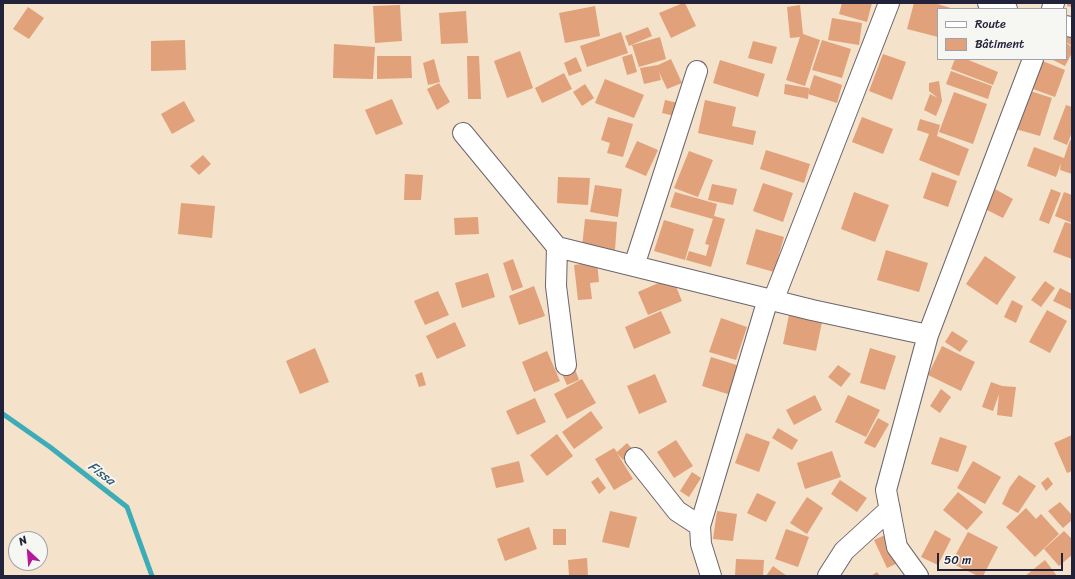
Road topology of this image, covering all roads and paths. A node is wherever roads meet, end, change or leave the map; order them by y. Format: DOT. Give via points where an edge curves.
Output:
graph roads {
  1 [pos="889,3"];
  2 [pos="988,3"];
  3 [pos="1004,8"];
  4 [pos="1033,60"];
  5 [pos="697,71"];
  6 [pos="463,133"];
  7 [pos="557,247"];
  8 [pos="634,266"];
  9 [pos="770,300"];
  10 [pos="928,335"];
  11 [pos="566,365"];
  12 [pos="635,458"];
  13 [pos="890,509"];
  14 [pos="700,526"];
  15 [pos="711,576"];
  16 [pos="828,576"];
  17 [pos="918,576"];
  1 -- 9 [label="street"];
  2 -- 3 [label="street"];
  4 -- 10 [label="street"];
  5 -- 8 [label="street"];
  6 -- 7 [label="street"];
  7 -- 8 [label="street"];
  7 -- 11 [label="street" via="556,286"];
  8 -- 9 [label="street"];
  9 -- 10 [label="street"];
  9 -- 14 [label="street"];
  10 -- 13 [label="street" via="886,490"];
  12 -- 14 [label="street" via="677,511"];
  13 -- 16 [label="street" via="844,551"];
  13 -- 17 [label="street" via="897,547"];
  14 -- 15 [label="street" via="701,544"];
}
